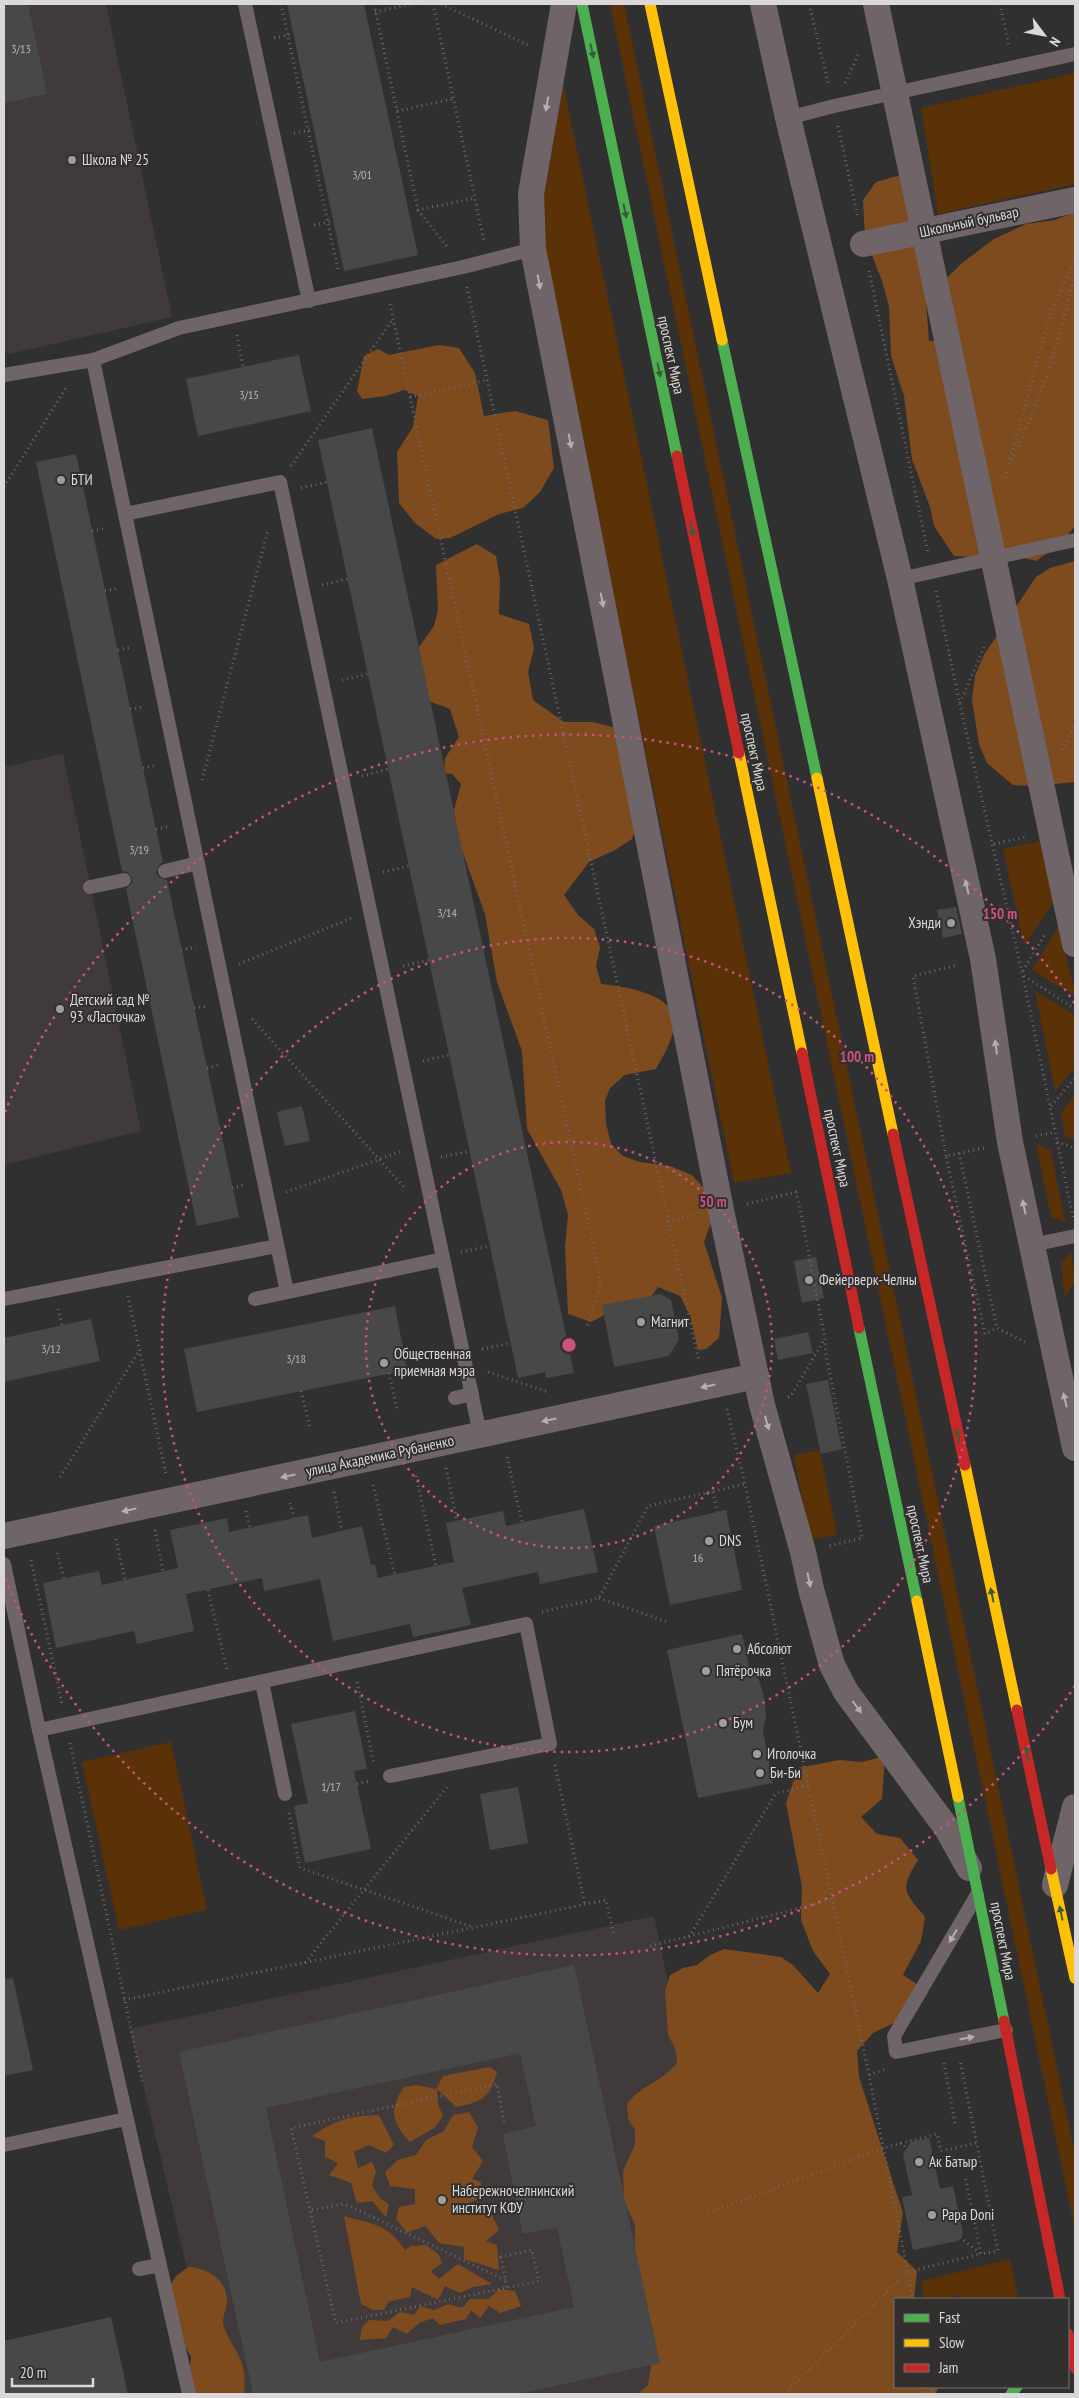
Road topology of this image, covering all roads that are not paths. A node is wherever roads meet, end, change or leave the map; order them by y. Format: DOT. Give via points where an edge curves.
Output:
graph roads {
  1 [pos="245,4"];
  2 [pos="564,4"];
  3 [pos="582,4"];
  4 [pos="650,4"];
  5 [pos="763,4"];
  6 [pos="877,9"];
  7 [pos="1075,54"];
  8 [pos="895,93"];
  9 [pos="788,118"];
  10 [pos="1075,200"];
  11 [pos="924,231"];
  12 [pos="863,244"];
  13 [pos="533,249"];
  14 [pos="309,301"];
  15 [pos="93,360"];
  16 [pos="4,375"];
  17 [pos="125,514"];
  18 [pos="1075,540"];
  19 [pos="994,559"];
  20 [pos="900,579"];
  21 [pos="198,863"];
  22 [pos="165,871"];
  23 [pos="124,880"];
  24 [pos="90,887"];
  25 [pos="1075,944"];
  26 [pos="1075,1236"];
  27 [pos="1032,1245"];
  28 [pos="277,1246"];
  29 [pos="443,1257"];
  30 [pos="287,1292"];
  31 [pos="4,1299"];
  32 [pos="255,1299"];
  33 [pos="756,1376"];
  34 [pos="472,1394"];
  35 [pos="455,1398"];
  36 [pos="480,1434"];
  37 [pos="1075,1448"];
  38 [pos="4,1536"];
  39 [pos="4,1564"];
  40 [pos="262,1682"];
  41 [pos="39,1730"];
  42 [pos="390,1776"];
  43 [pos="284,1794"];
  44 [pos="1075,1806"];
  45 [pos="1055,1885"];
  46 [pos="978,1894"];
  47 [pos="1075,1978"];
  48 [pos="1006,2030"];
  49 [pos="126,2119"];
  50 [pos="4,2146"];
  51 [pos="160,2265"];
  52 [pos="139,2269"];
  53 [pos="1059,2297"];
  54 [pos="1069,2339"];
  55 [pos="1075,2368"];
  56 [pos="189,2394"];
  1 -- 14 [label="lane"];
  2 -- 13 [label="street, one-way" via="531,194"];
  3 -- 46 [label="main road, проспект Мира, one-way"];
  45 -- 4 [label="main road, one-way"];
  5 -- 9 [label="street"];
  6 -- 8 [label="street"];
  7 -- 8 [label="lane"];
  8 -- 9 [label="lane"];
  8 -- 11 [label="street"];
  9 -- 20 [label="street"];
  10 -- 11 [label="street, Школьный бульвар"];
  11 -- 12 [label="street, Школьный бульвар"];
  11 -- 19 [label="street"];
  13 -- 14 [label="lane"];
  13 -- 33 [label="street, one-way"];
  14 -- 15 [label="lane" via="179,328"];
  15 -- 16 [label="lane"];
  15 -- 17 [label="lane"];
  17 -- 21 [label="lane"];
  17 -- 29 [label="lane" via="280,482"];
  18 -- 19 [label="lane"];
  19 -- 20 [label="lane"];
  19 -- 25 [label="street"];
  27 -- 20 [label="street, one-way" via="1010,1142 983,959"];
  21 -- 22 [label="lane"];
  21 -- 28 [label="lane"];
  23 -- 24 [label="lane"];
  26 -- 27 [label="lane"];
  37 -- 27 [label="street, one-way"];
  28 -- 30 [label="lane"];
  28 -- 31 [label="lane"];
  29 -- 30 [label="lane"];
  29 -- 34 [label="lane"];
  30 -- 32 [label="lane"];
  33 -- 36 [label="street, улица Академика Рубаненко, one-way"];
  33 -- 46 [label="street, one-way" via="836,1672 846,1692 946,1827 965,1859"];
  34 -- 35 [label="lane"];
  34 -- 36 [label="lane"];
  36 -- 38 [label="street, улица Академика Рубаненко, one-way" via="179,1493"];
  39 -- 41 [label="lane"];
  40 -- 41 [label="lane"];
  40 -- 42 [label="lane" via="526,1624 550,1744"];
  40 -- 43 [label="lane"];
  41 -- 49 [label="lane"];
  44 -- 45 [label="street"];
  47 -- 45 [label="main road, one-way"];
  46 -- 48 [label="main road, проспект Мира"];
  46 -- 48 [label="lane, one-way" via="894,2036 896,2052"];
  48 -- 53 [label="main road, проспект Мира"];
  49 -- 50 [label="lane"];
  49 -- 51 [label="lane"];
  51 -- 52 [label="lane"];
  51 -- 56 [label="lane"];
  54 -- 55 [label="main road"];
}
